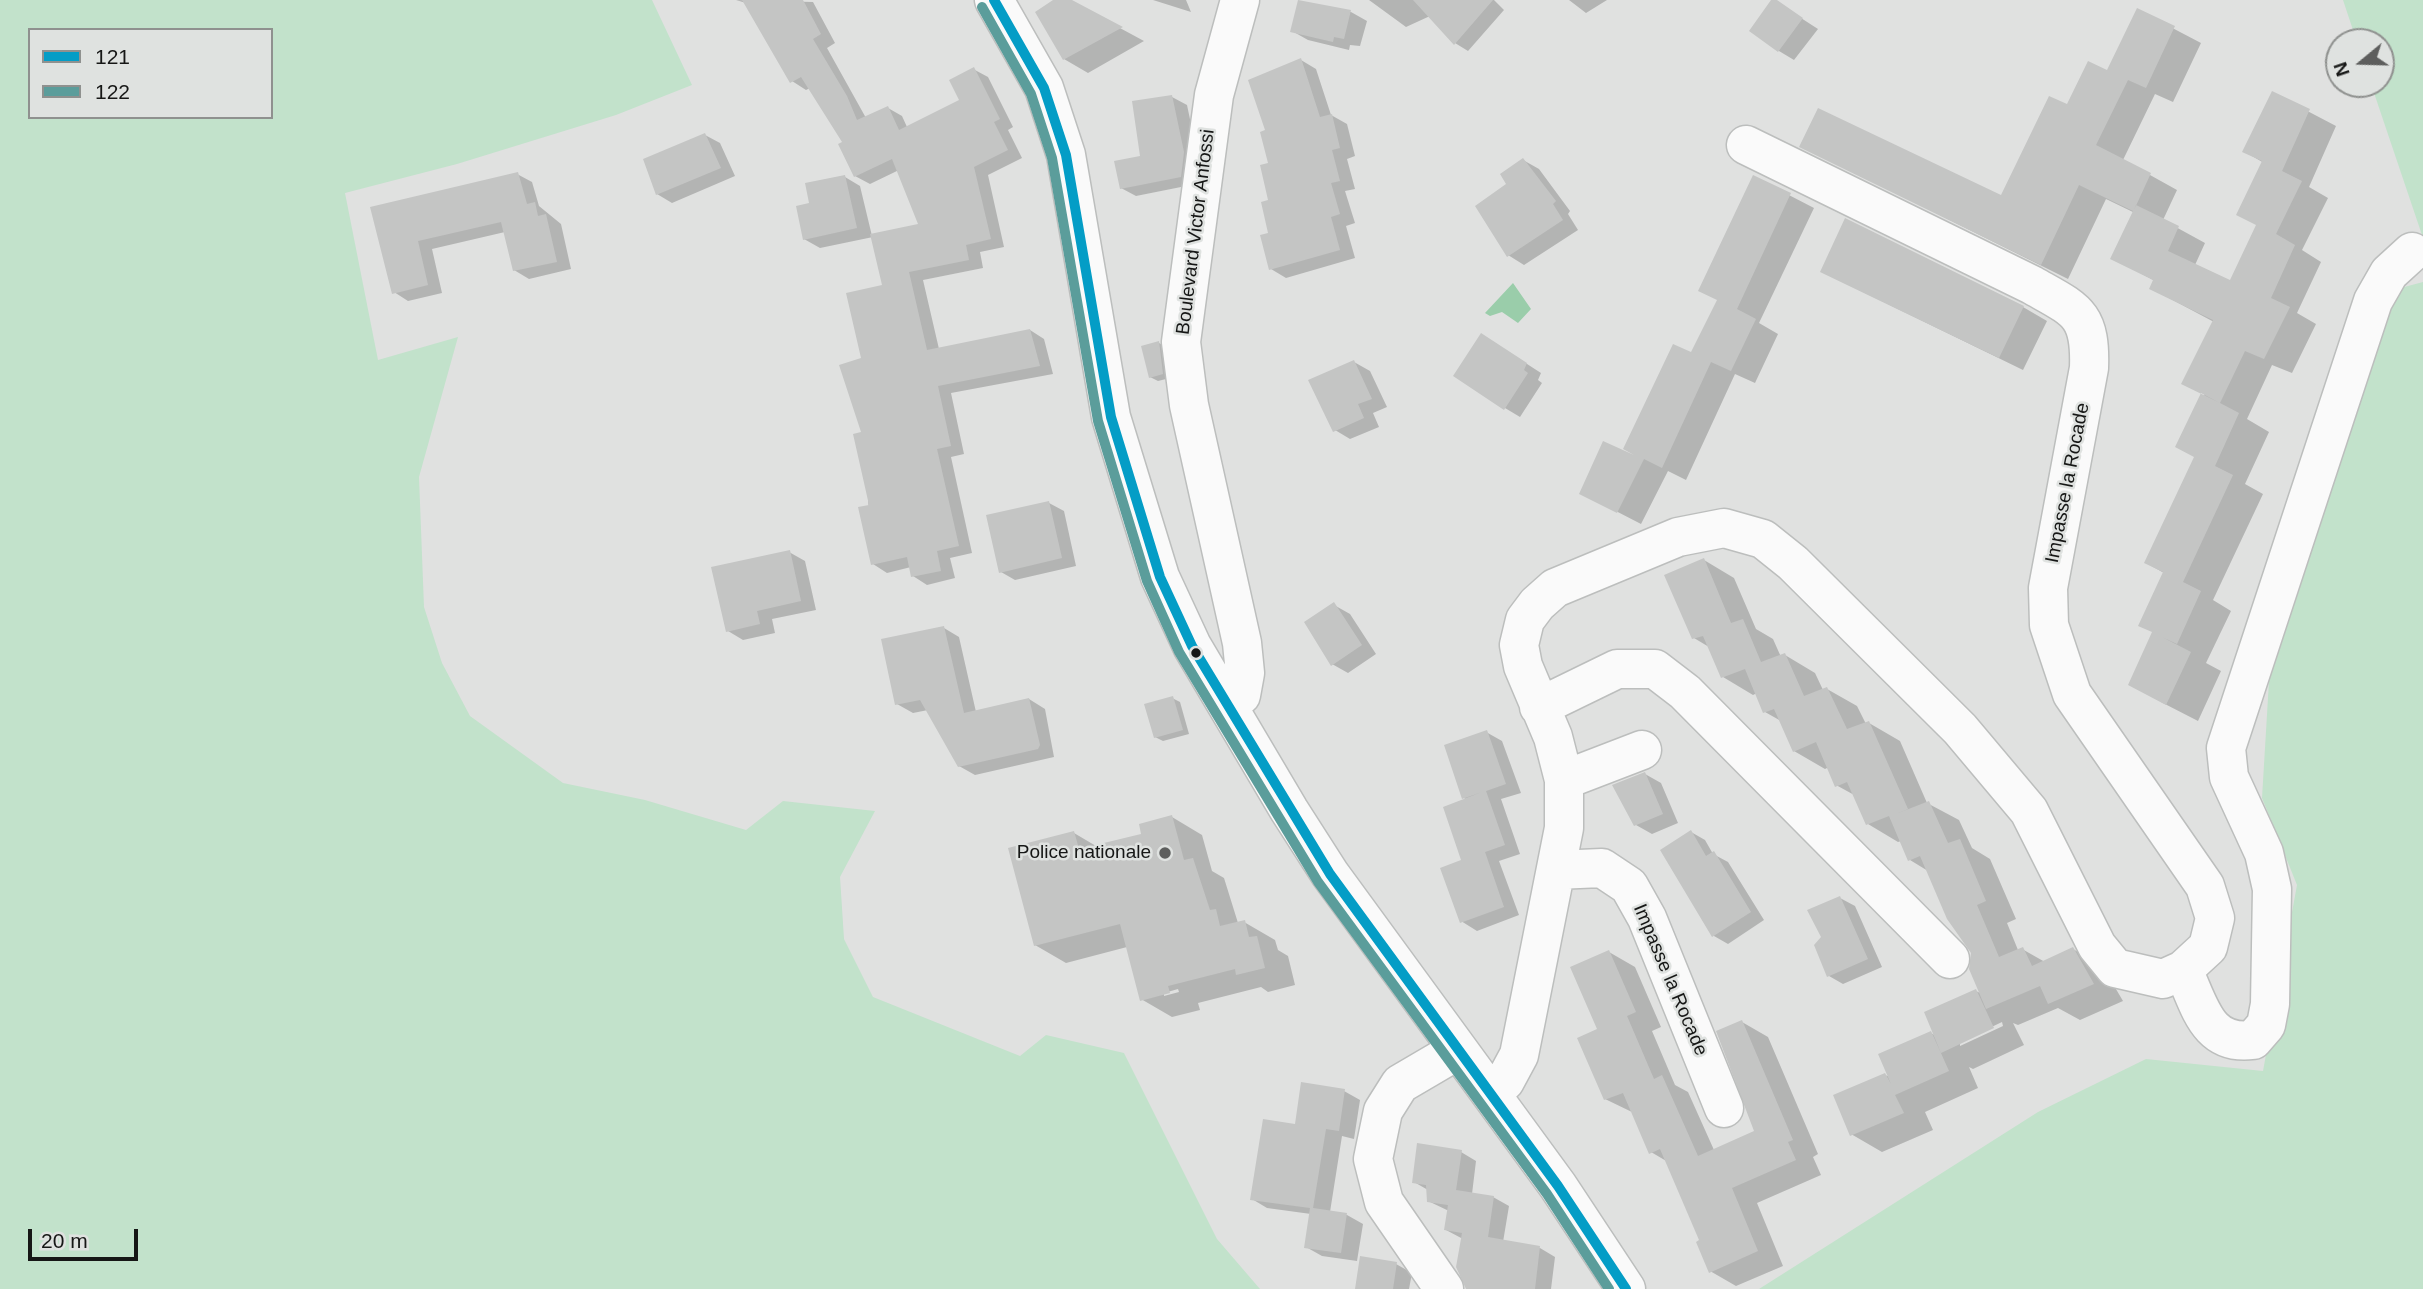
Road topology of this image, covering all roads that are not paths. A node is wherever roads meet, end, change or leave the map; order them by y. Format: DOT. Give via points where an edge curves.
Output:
graph roads {
  1 [pos="994,0"];
  2 [pos="1240,0"];
  3 [pos="1746,145"];
  4 [pos="2412,252"];
  5 [pos="1225,702"];
  6 [pos="1539,708"];
  7 [pos="1642,750"];
  8 [pos="1564,780"];
  9 [pos="1556,870"];
  10 [pos="1950,959"];
  11 [pos="2183,970"];
  12 [pos="1458,1050"];
  13 [pos="1491,1094"];
  14 [pos="1724,1108"];
  15 [pos="1444,1289"];
  16 [pos="1626,1289"];
  1 -- 5 [label="street" via="1044,88 1066,155 1111,417 1160,578"];
  2 -- 5 [label="street, Boulevard Victor Anfossi" via="1214,95 1181,342 1189,405 1242,642 1245,673 1241,695"];
  3 -- 11 [label="street, Impasse la Rocade" via="2078,311 2090,342 2089,368 2048,589 2049,625 2072,694 2205,886 2215,918 2208,947"];
  4 -- 11 [label="street" via="2389,273 2373,300 2226,748 2229,777 2264,853 2272,889 2266,1025 2253,1040 2234,1042 2215,1034"];
  5 -- 12 [label="street" via="1330,874"];
  6 -- 8 [label="street" via="1553,737"];
  6 -- 10 [label="street" via="1617,669 1656,669 1685,692"];
  6 -- 11 [label="street" via="1519,645 1525,620 1555,588 1678,537 1724,528 1763,539 1793,563 1960,729 2029,811 2097,946 2115,968 2163,979"];
  7 -- 8 [label="street"];
  8 -- 9 [label="street" via="1564,828"];
  9 -- 13 [label="street" via="1519,1055 1505,1081"];
  9 -- 14 [label="street, Impasse la Rocade" via="1602,868 1629,886 1647,918"];
  12 -- 13 [label="street"];
  12 -- 15 [label="street" via="1400,1084 1383,1111 1373,1159 1384,1202"];
  13 -- 16 [label="street"];
}
